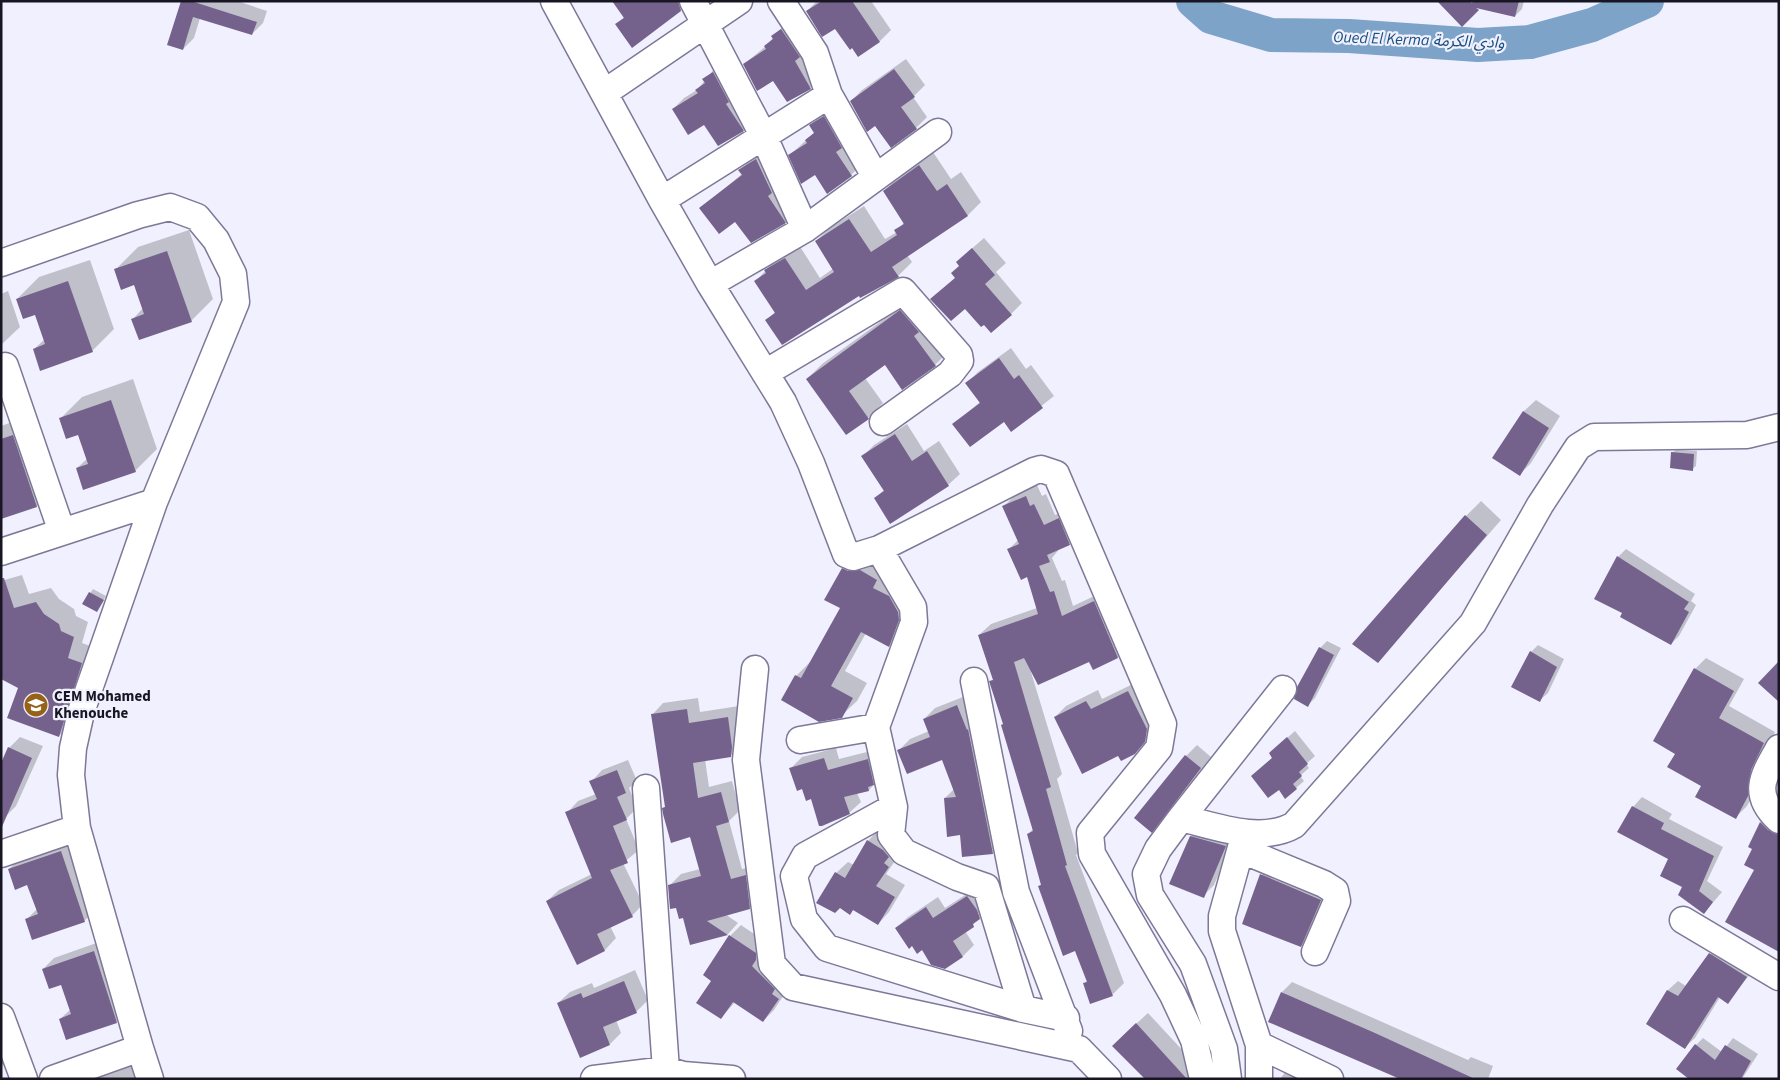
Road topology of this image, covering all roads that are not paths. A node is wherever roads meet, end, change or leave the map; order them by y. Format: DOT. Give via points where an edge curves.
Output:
graph roads {
  1 [pos="554,1"];
  2 [pos="693,1"];
  3 [pos="739,1"];
  4 [pos="781,1"];
  5 [pos="705,24"];
  6 [pos="604,93"];
  7 [pos="829,95"];
  8 [pos="938,132"];
  9 [pos="764,137"];
  10 [pos="876,176"];
  11 [pos="662,200"];
  12 [pos="805,229"];
  13 [pos="1,263"];
  14 [pos="710,284"];
  15 [pos="1,367"];
  16 [pos="764,373"];
  17 [pos="883,422"];
  18 [pos="1779,427"];
  19 [pos="154,502"];
  20 [pos="62,532"];
  21 [pos="879,549"];
  22 [pos="1,552"];
  23 [pos="755,669"];
  24 [pos="974,681"];
  25 [pos="1283,689"];
  26 [pos="876,727"];
  27 [pos="800,740"];
  28 [pos="1779,748"];
  29 [pos="646,788"];
  30 [pos="894,807"];
  31 [pos="1181,818"];
  32 [pos="1779,820"];
  33 [pos="77,828"];
  34 [pos="1244,841"];
  35 [pos="1,854"];
  36 [pos="1683,920"];
  37 [pos="1315,952"];
  38 [pos="1779,977"];
  39 [pos="1023,1009"];
  40 [pos="1,1017"];
  41 [pos="1066,1018"];
  42 [pos="1259,1045"];
  43 [pos="140,1048"];
  44 [pos="1079,1049"];
  45 [pos="666,1070"];
  46 [pos="24,1079"];
  47 [pos="52,1079"];
  48 [pos="150,1079"];
  49 [pos="594,1079"];
  50 [pos="732,1079"];
  51 [pos="1108,1079"];
  52 [pos="1203,1079"];
  53 [pos="1228,1079"];
  54 [pos="1259,1079"];
  55 [pos="1330,1079"];
  1 -- 6 [label="street"];
  2 -- 5 [label="street"];
  3 -- 5 [label="street"];
  4 -- 7 [label="street" via="815,53"];
  5 -- 6 [label="street"];
  5 -- 9 [label="street"];
  6 -- 11 [label="street"];
  7 -- 9 [label="street"];
  7 -- 10 [label="street"];
  8 -- 10 [label="street"];
  9 -- 11 [label="street"];
  9 -- 12 [label="street"];
  10 -- 12 [label="street"];
  11 -- 14 [label="street"];
  12 -- 14 [label="street"];
  13 -- 19 [label="street" via="170,207 197,217 216,240 233,274 236,302"];
  14 -- 16 [label="street"];
  15 -- 20 [label="street" via="5,366"];
  16 -- 17 [label="street" via="903,291 959,355 960,361 950,374"];
  16 -- 21 [label="street" via="783,402 811,463 846,554 853,557"];
  18 -- 34 [label="street" via="1747,435 1594,437 1578,447 1540,505 1473,622 1294,826"];
  19 -- 20 [label="street"];
  19 -- 33 [label="street" via="72,748 71,775"];
  20 -- 22 [label="street"];
  21 -- 26 [label="street" via="913,607 914,622"];
  21 -- 52 [label="street" via="1041,468 1056,474 1163,724 1159,748 1090,834 1092,854 1173,995 1194,1040"];
  23 -- 44 [label="street" via="746,760 772,964 792,987"];
  24 -- 41 [label="street" via="1016,892"];
  25 -- 31 [label="street"];
  26 -- 27 [label="street"];
  26 -- 30 [label="street"];
  28 -- 32 [label="street" via="1761,789 1764,801"];
  29 -- 45 [label="street"];
  30 -- 39 [label="street" via="891,835 904,852 986,887"];
  30 -- 39 [label="street" via="806,856 794,876 804,919 827,948"];
  31 -- 34 [label="street"];
  31 -- 53 [label="street" via="1158,849 1146,874 1150,895 1193,964 1224,1050"];
  33 -- 35 [label="street"];
  33 -- 43 [label="street"];
  34 -- 37 [label="street" via="1335,891 1337,901"];
  34 -- 42 [label="street" via="1222,916 1222,932"];
  36 -- 38 [label="street"];
  39 -- 41 [label="street"];
  40 -- 46 [label="street"];
  41 -- 44 [label="street"];
  42 -- 54 [label="street"];
  42 -- 55 [label="street"];
  43 -- 47 [label="street"];
  43 -- 48 [label="street"];
  44 -- 51 [label="street"];
  45 -- 49 [label="street"];
  45 -- 50 [label="street" via="683,1075"];
}
